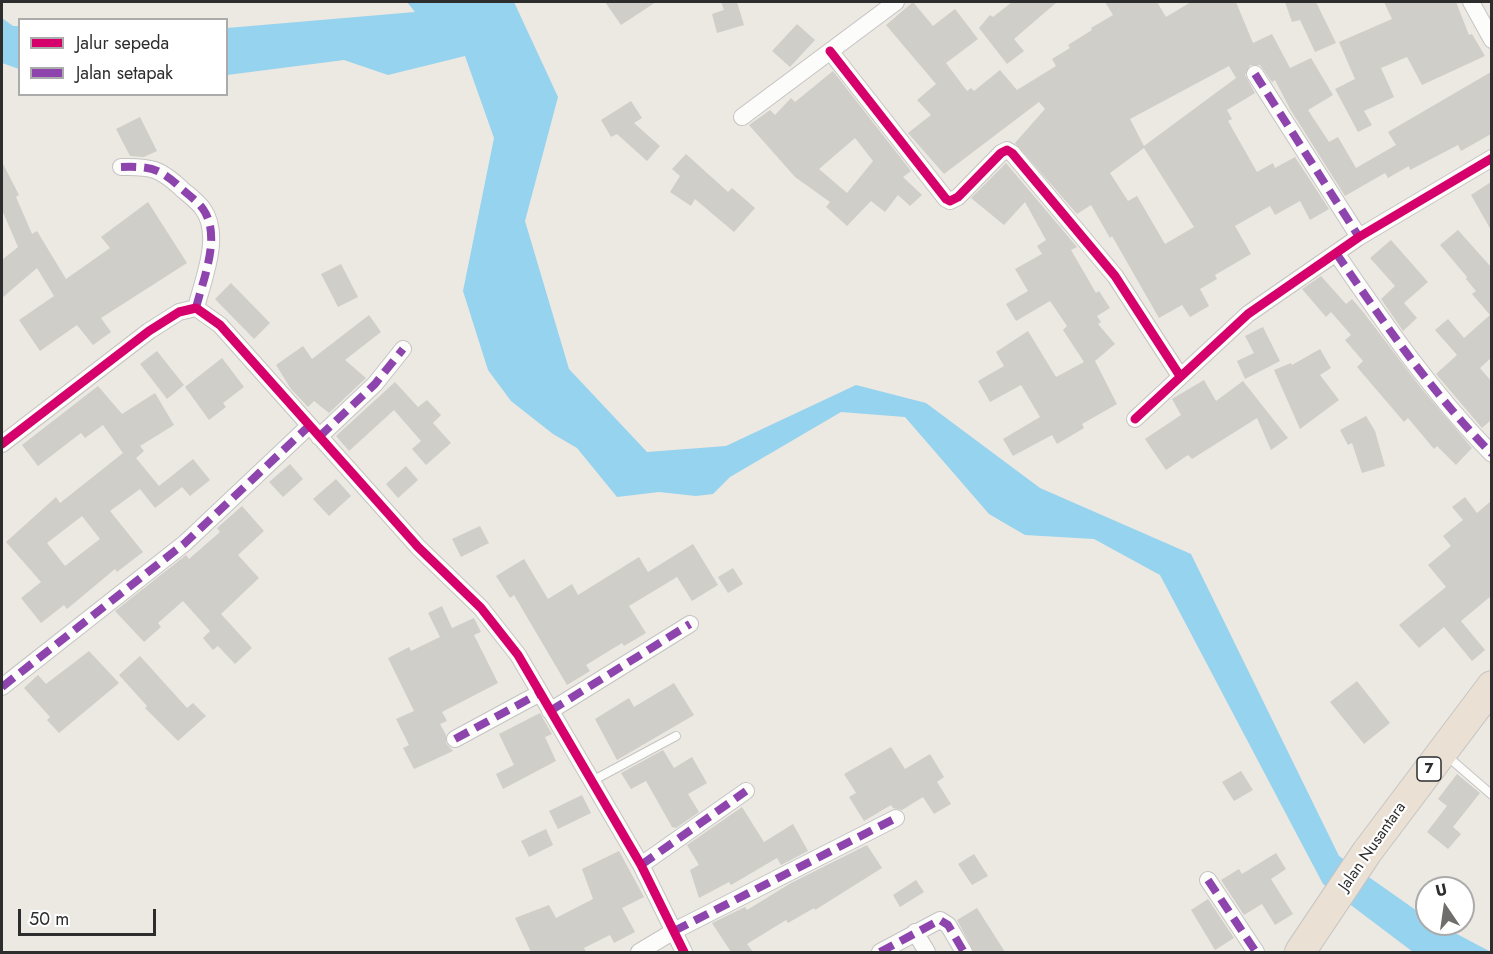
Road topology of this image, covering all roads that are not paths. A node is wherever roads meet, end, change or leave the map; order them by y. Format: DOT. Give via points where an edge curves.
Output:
graph roads {
  1 [pos="896,2"];
  2 [pos="1471,2"];
  3 [pos="1491,40"];
  4 [pos="830,51"];
  5 [pos="1256,74"];
  6 [pos="742,117"];
  7 [pos="1491,158"];
  8 [pos="121,167"];
  9 [pos="1359,237"];
  10 [pos="1336,253"];
  11 [pos="196,308"];
  12 [pos="403,349"];
  13 [pos="1180,376"];
  14 [pos="1135,419"];
  15 [pos="314,432"];
  16 [pos="2,444"];
  17 [pos="1491,454"];
  18 [pos="690,624"];
  19 [pos="1491,686"];
  20 [pos="2,687"];
  21 [pos="540,693"];
  22 [pos="550,711"];
  23 [pos="676,736"];
  24 [pos="456,739"];
  25 [pos="1443,752"];
  26 [pos="592,781"];
  27 [pos="746,791"];
  28 [pos="1491,795"];
  29 [pos="896,818"];
  30 [pos="641,865"];
  31 [pos="1208,880"];
  32 [pos="674,931"];
  33 [pos="915,932"];
  34 [pos="1309,941"];
  35 [pos="639,952"];
  36 [pos="684,952"];
  37 [pos="880,952"];
  38 [pos="927,952"];
  39 [pos="964,952"];
  40 [pos="1256,952"];
  1 -- 4 [label="street"];
  2 -- 3 [label="street"];
  4 -- 6 [label="street"];
  4 -- 13 [label="street" via="946,199 958,197 1001,153 1012,153 1114,276"];
  5 -- 9 [label="street"];
  7 -- 9 [label="street"];
  8 -- 11 [label="street" via="142,166 165,173 208,218 212,229 208,259"];
  9 -- 10 [label="street"];
  10 -- 13 [label="street" via="1248,314"];
  10 -- 17 [label="street" via="1395,340"];
  11 -- 15 [label="street" via="220,325"];
  11 -- 16 [label="street" via="179,312 149,331"];
  12 -- 15 [label="street" via="375,384"];
  13 -- 14 [label="street"];
  15 -- 20 [label="street" via="185,543"];
  15 -- 21 [label="street" via="418,547 481,609 518,655"];
  18 -- 22 [label="street"];
  19 -- 25 [label="highway, Jalan Nusantara / 7"];
  21 -- 22 [label="street"];
  21 -- 24 [label="street"];
  22 -- 26 [label="street"];
  23 -- 26 [label="lane"];
  25 -- 28 [label="lane"];
  25 -- 34 [label="highway, Jalan Nusantara / 7" via="1367,852"];
  26 -- 30 [label="street"];
  27 -- 30 [label="street"];
  29 -- 32 [label="street"];
  30 -- 32 [label="street"];
  31 -- 40 [label="street"];
  32 -- 35 [label="street"];
  32 -- 36 [label="street"];
  33 -- 37 [label="street"];
  33 -- 38 [label="street"];
  33 -- 39 [label="street" via="937,920 945,921"];
}
